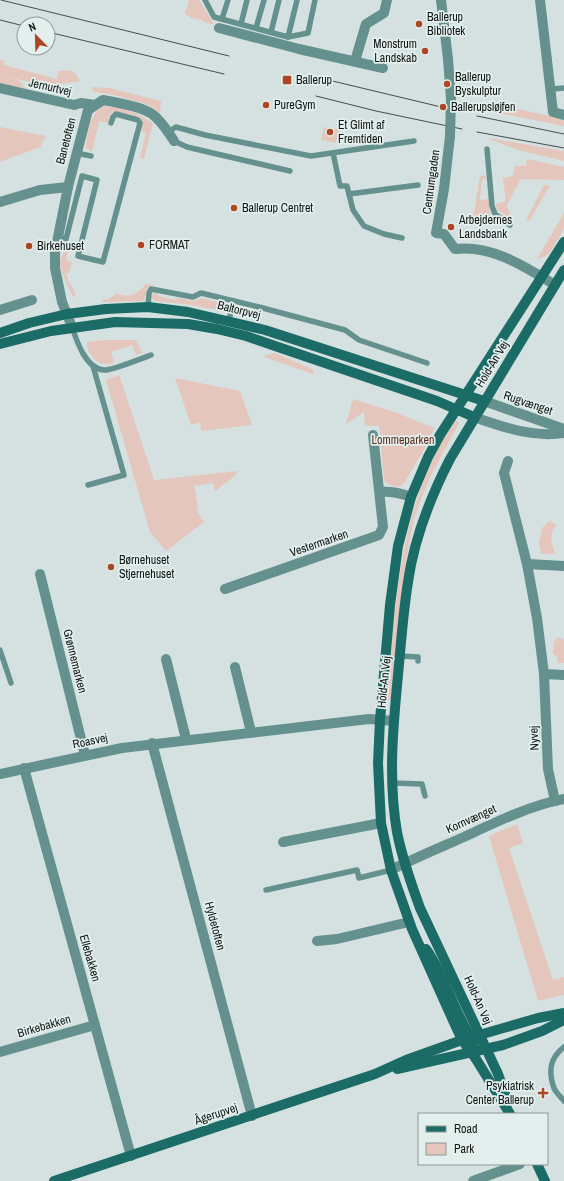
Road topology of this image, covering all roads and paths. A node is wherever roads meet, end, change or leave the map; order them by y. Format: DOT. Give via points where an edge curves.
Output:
graph roads {
  1 [pos="205,0"];
  2 [pos="228,0"];
  3 [pos="247,0"];
  4 [pos="264,0"];
  5 [pos="279,0"];
  6 [pos="297,0"];
  7 [pos="315,0"];
  8 [pos="387,0"];
  9 [pos="441,0"];
  10 [pos="540,0"];
  11 [pos="221,23"];
  12 [pos="241,24"];
  13 [pos="256,28"];
  14 [pos="271,32"];
  15 [pos="288,37"];
  16 [pos="355,61"];
  17 [pos="383,68"];
  18 [pos="0,88"];
  19 [pos="564,88"];
  20 [pos="552,89"];
  21 [pos="95,105"];
  22 [pos="564,115"];
  23 [pos="111,123"];
  24 [pos="168,132"];
  25 [pos="174,141"];
  26 [pos="414,141"];
  27 [pos="487,150"];
  28 [pos="333,152"];
  29 [pos="76,153"];
  30 [pos="91,156"];
  31 [pos="290,170"];
  32 [pos="418,185"];
  33 [pos="68,187"];
  34 [pos="349,194"];
  35 [pos="0,202"];
  36 [pos="510,225"];
  37 [pos="58,237"];
  38 [pos="402,238"];
  39 [pos="564,242"];
  40 [pos="564,270"];
  41 [pos="541,277"];
  42 [pos="554,285"];
  43 [pos="32,300"];
  44 [pos="233,301"];
  45 [pos="148,307"];
  46 [pos="0,310"];
  47 [pos="67,314"];
  48 [pos="229,321"];
  49 [pos="72,327"];
  50 [pos="0,333"];
  51 [pos="0,344"];
  52 [pos="151,355"];
  53 [pos="428,363"];
  54 [pos="93,366"];
  55 [pos="464,395"];
  56 [pos="484,401"];
  57 [pos="456,409"];
  58 [pos="474,417"];
  59 [pos="564,429"];
  60 [pos="564,433"];
  61 [pos="373,435"];
  62 [pos="508,461"];
  63 [pos="88,485"];
  64 [pos="380,492"];
  65 [pos="411,498"];
  66 [pos="527,564"];
  67 [pos="564,566"];
  68 [pos="40,574"];
  69 [pos="225,589"];
  70 [pos="0,650"];
  71 [pos="400,656"];
  72 [pos="166,659"];
  73 [pos="418,661"];
  74 [pos="235,667"];
  75 [pos="544,674"];
  76 [pos="564,675"];
  77 [pos="11,683"];
  78 [pos="380,720"];
  79 [pos="394,721"];
  80 [pos="251,732"];
  81 [pos="186,739"];
  82 [pos="152,743"];
  83 [pos="85,755"];
  84 [pos="24,768"];
  85 [pos="0,774"];
  86 [pos="392,783"];
  87 [pos="425,796"];
  88 [pos="560,800"];
  89 [pos="381,823"];
  90 [pos="283,842"];
  91 [pos="405,863"];
  92 [pos="391,870"];
  93 [pos="266,890"];
  94 [pos="411,925"];
  95 [pos="317,941"];
  96 [pos="564,1013"];
  97 [pos="564,1020"];
  98 [pos="95,1025"];
  99 [pos="471,1038"];
  100 [pos="564,1047"];
  101 [pos="486,1049"];
  102 [pos="0,1052"];
  103 [pos="471,1052"];
  104 [pos="385,1071"];
  105 [pos="564,1101"];
  106 [pos="510,1113"];
  107 [pos="511,1113"];
  108 [pos="252,1116"];
  109 [pos="131,1156"];
  110 [pos="517,1165"];
  111 [pos="537,1165"];
  112 [pos="54,1181"];
  113 [pos="473,1181"];
  114 [pos="545,1181"];
  1 -- 11 [label="lane" via="214,17"];
  2 -- 11 [label="lane"];
  3 -- 12 [label="lane"];
  4 -- 13 [label="lane"];
  5 -- 14 [label="lane"];
  6 -- 15 [label="lane"];
  7 -- 15 [label="lane" via="308,33"];
  8 -- 16 [label="street" via="384,13 366,24"];
  9 -- 41 [label="street, Centrumgaden, bridge" via="448,59 450,136 436,233 444,234 455,249 466,248 493,253"];
  10 -- 20 [label="street"];
  11 -- 12 [label="lane"];
  11 -- 16 [label="street" via="299,49"];
  12 -- 13 [label="lane"];
  13 -- 14 [label="lane"];
  14 -- 15 [label="lane"];
  16 -- 17 [label="street"];
  18 -- 21 [label="street, Jernurtvej" via="74,105"];
  19 -- 20 [label="lane"];
  20 -- 22 [label="street" via="553,112"];
  21 -- 24 [label="street" via="102,100 146,111 157,118"];
  21 -- 29 [label="street, Banetoften" via="88,110"];
  23 -- 37 [label="lane" via="116,114 138,120 140,123 103,262 78,256 97,180 82,176 66,239"];
  24 -- 25 [label="street"];
  24 -- 28 [label="lane" via="176,128 310,156"];
  25 -- 31 [label="lane" via="187,147"];
  26 -- 28 [label="lane"];
  27 -- 36 [label="lane" via="492,206 495,214"];
  28 -- 34 [label="lane" via="340,186 347,186"];
  29 -- 30 [label="lane"];
  29 -- 33 [label="street, Banetoften"];
  32 -- 34 [label="lane"];
  33 -- 35 [label="street" via="40,190"];
  33 -- 37 [label="street, Banetoften"];
  34 -- 38 [label="lane" via="353,210 364,226"];
  37 -- 47 [label="street, Banetoften" via="55,268"];
  39 -- 41 [label="street, Hold-An Vej"];
  40 -- 42 [label="street, Hold-An Vej"];
  41 -- 42 [label="street, Centrumgaden"];
  41 -- 55 [label="street, Hold-An Vej"];
  42 -- 56 [label="street, Hold-An Vej"];
  43 -- 46 [label="street"];
  44 -- 45 [label="lane" via="201,293 193,296 151,289"];
  44 -- 48 [label="lane"];
  44 -- 53 [label="lane" via="345,330 359,340"];
  45 -- 47 [label="street, Baltorpvej"];
  45 -- 48 [label="street, Baltorpvej"];
  47 -- 49 [label="street, Banetoften"];
  47 -- 50 [label="street, Baltorpvej"];
  48 -- 55 [label="street, Baltorpvej" via="265,330"];
  49 -- 51 [label="street, Baltorpvej"];
  49 -- 54 [label="lane" via="84,354"];
  49 -- 57 [label="street, Baltorpvej" via="143,322 188,324 217,329 246,336"];
  52 -- 54 [label="lane" via="104,371"];
  54 -- 63 [label="lane" via="124,475"];
  55 -- 56 [label="street, Baltorpvej"];
  55 -- 57 [label="street, Hold-An Vej"];
  56 -- 58 [label="street, Hold-An Vej"];
  56 -- 59 [label="street, Rugvænget"];
  57 -- 58 [label="street, Baltorpvej"];
  57 -- 65 [label="street, Hold-An Vej" via="428,457"];
  58 -- 60 [label="street, Rugvænget" via="518,432 550,435"];
  58 -- 71 [label="street, Hold-An Vej" via="438,483 420,529 408,581"];
  61 -- 64 [label="street, Vestermarken"];
  62 -- 66 [label="street, Nyvej" via="504,473"];
  64 -- 65 [label="street" via="400,493"];
  64 -- 69 [label="street, Vestermarken" via="383,526 378,535"];
  65 -- 78 [label="street, Hold-An Vej" via="398,546"];
  66 -- 67 [label="street"];
  66 -- 75 [label="street, Nyvej"];
  68 -- 83 [label="street, Grønnemarken"];
  70 -- 77 [label="lane"];
  71 -- 73 [label="lane" via="418,657"];
  71 -- 79 [label="street, Hold-An Vej"];
  72 -- 81 [label="street"];
  74 -- 80 [label="street"];
  75 -- 76 [label="street"];
  75 -- 88 [label="street, Nyvej" via="548,769"];
  78 -- 79 [label="street, Roasvej"];
  78 -- 80 [label="street, Roasvej" via="369,719"];
  78 -- 89 [label="street, Hold-An Vej" via="378,763"];
  79 -- 86 [label="street, Hold-An Vej"];
  80 -- 81 [label="street, Roasvej"];
  81 -- 82 [label="street, Roasvej"];
  82 -- 83 [label="street, Roasvej"];
  82 -- 108 [label="street, Hyldetoften"];
  83 -- 84 [label="street, Roasvej"];
  84 -- 85 [label="street, Roasvej"];
  84 -- 98 [label="street, Ellebakken"];
  86 -- 87 [label="lane" via="422,784"];
  86 -- 91 [label="street, Hold-An Vej" via="397,833"];
  88 -- 91 [label="street, Kornvænget" via="493,824"];
  89 -- 90 [label="street"];
  89 -- 92 [label="street, Hold-An Vej"];
  91 -- 92 [label="street, Kornvænget"];
  91 -- 99 [label="street, Hold-An Vej"];
  92 -- 93 [label="lane" via="359,878 357,870"];
  92 -- 94 [label="street, Hold-An Vej"];
  94 -- 95 [label="street"];
  94 -- 99 [label="street, Hold-An Vej"];
  96 -- 99 [label="street, Ågerupvej"];
  97 -- 101 [label="street, Ågerupvej" via="535,1033"];
  98 -- 102 [label="street, Birkebakken"];
  98 -- 109 [label="street, Ellebakken"];
  99 -- 101 [label="street, Hold-An Vej"];
  99 -- 103 [label="street, Hold-An Vej"];
  99 -- 104 [label="street, Ågerupvej" via="406,1060"];
  100 -- 105 [label="lane" via="556,1054 551,1071 554,1089"];
  101 -- 103 [label="street, Ågerupvej"];
  101 -- 107 [label="street, Hold-An Vej" via="498,1074"];
  103 -- 104 [label="street, Ågerupvej"];
  103 -- 106 [label="street, Hold-An Vej"];
  104 -- 108 [label="street, Ågerupvej"];
  108 -- 109 [label="street, Ågerupvej"];
  109 -- 112 [label="street, Ågerupvej"];
  110 -- 113 [label="street"];
  111 -- 114 [label="street"];
}
